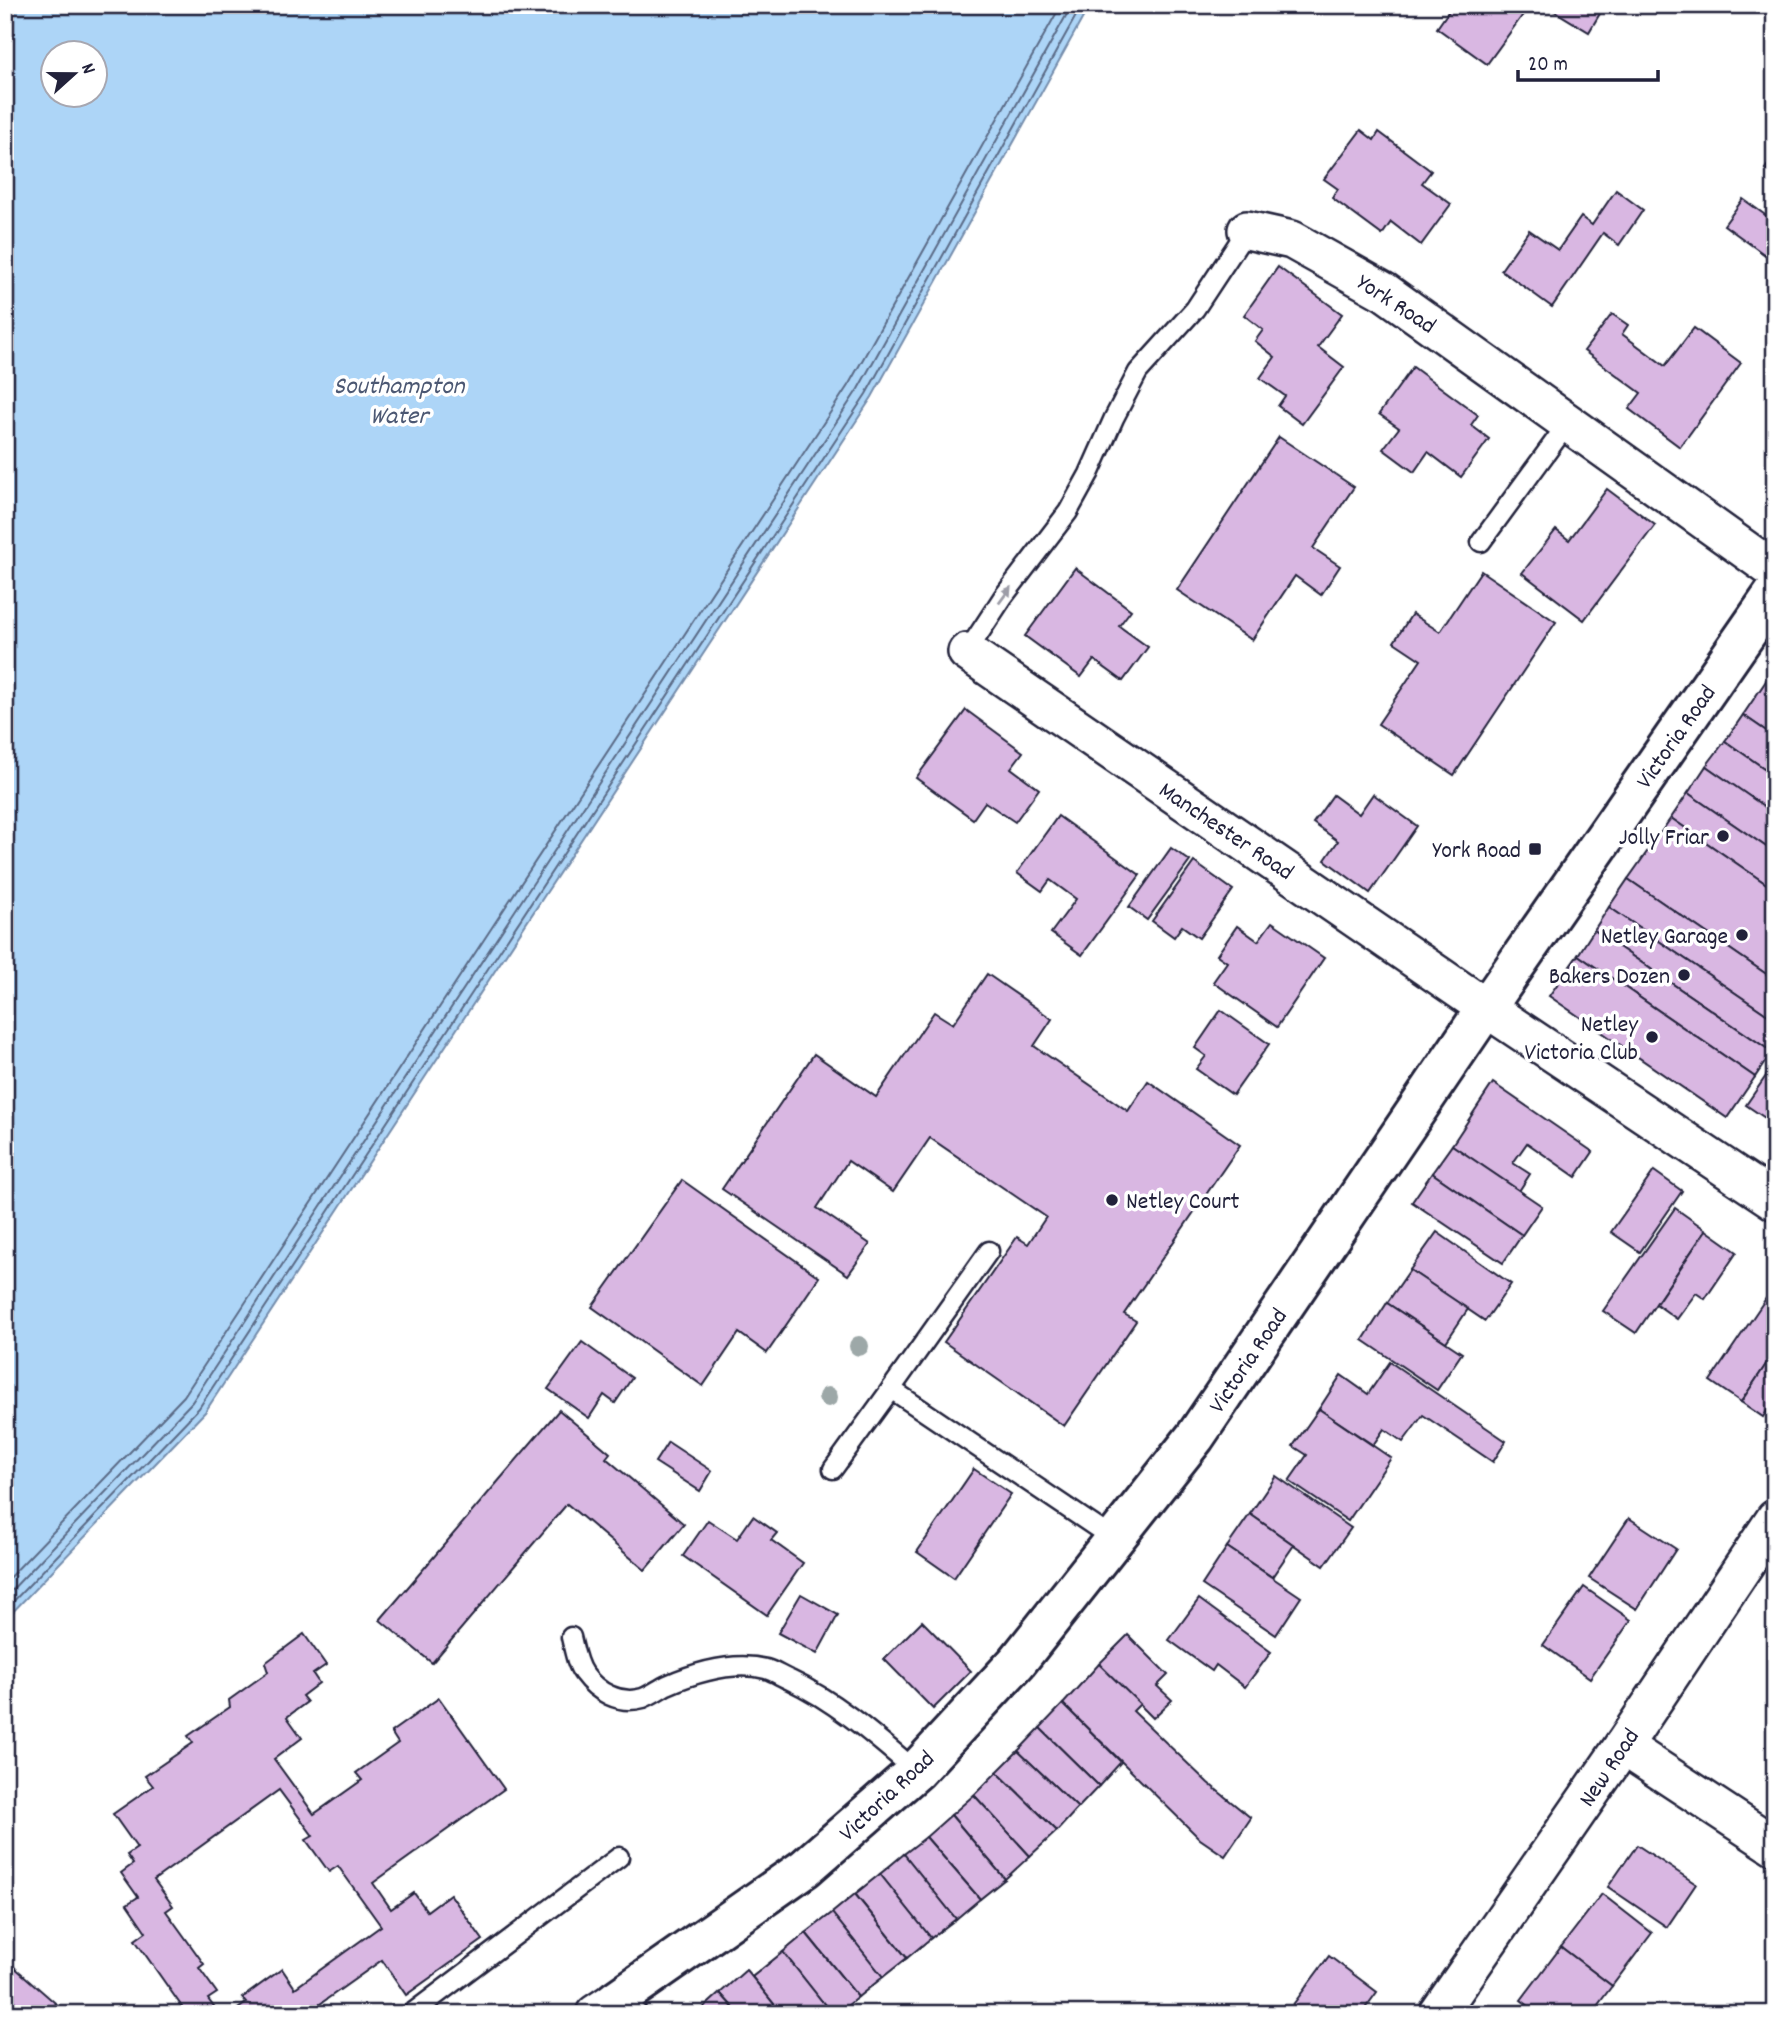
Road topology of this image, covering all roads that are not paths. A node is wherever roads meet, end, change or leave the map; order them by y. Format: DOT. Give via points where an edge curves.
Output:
graph roads {
  1 [pos="1247,230"];
  2 [pos="1568,423"];
  3 [pos="1481,542"];
  4 [pos="1775,570"];
  5 [pos="1775,592"];
  6 [pos="967,652"];
  7 [pos="1486,1008"];
  8 [pos="1775,1201"];
  9 [pos="989,1251"];
  10 [pos="891,1389"];
  11 [pos="833,1469"];
  12 [pos="1775,1519"];
  13 [pos="1115,1540"];
  14 [pos="570,1637"];
  15 [pos="1623,1746"];
  16 [pos="916,1771"];
  17 [pos="1775,1846"];
  18 [pos="619,1857"];
  19 [pos="612,2009"];
  20 [pos="411,2014"];
  21 [pos="1438,2014"];
  1 -- 2 [label="street, York Road" via="1292,240 1385,292"];
  6 -- 1 [label="lane, one-way" via="1068,512 1138,372 1195,309"];
  2 -- 3 [label="lane"];
  2 -- 4 [label="street, York Road"];
  5 -- 7 [label="street, Victoria Road"];
  6 -- 7 [label="street, Manchester Road"];
  7 -- 8 [label="street, Manchester Road"];
  7 -- 13 [label="street, Victoria Road" via="1195,1437"];
  9 -- 10 [label="lane"];
  10 -- 11 [label="lane"];
  10 -- 13 [label="lane"];
  12 -- 15 [label="street, New Road"];
  13 -- 16 [label="street, Victoria Road" via="1017,1662"];
  14 -- 16 [label="lane" via="582,1672 609,1696 643,1698 669,1684 736,1665 767,1670 830,1703"];
  15 -- 17 [label="street"];
  15 -- 21 [label="street, New Road"];
  16 -- 19 [label="street, Victoria Road" via="805,1868"];
  18 -- 20 [label="lane"];
}
